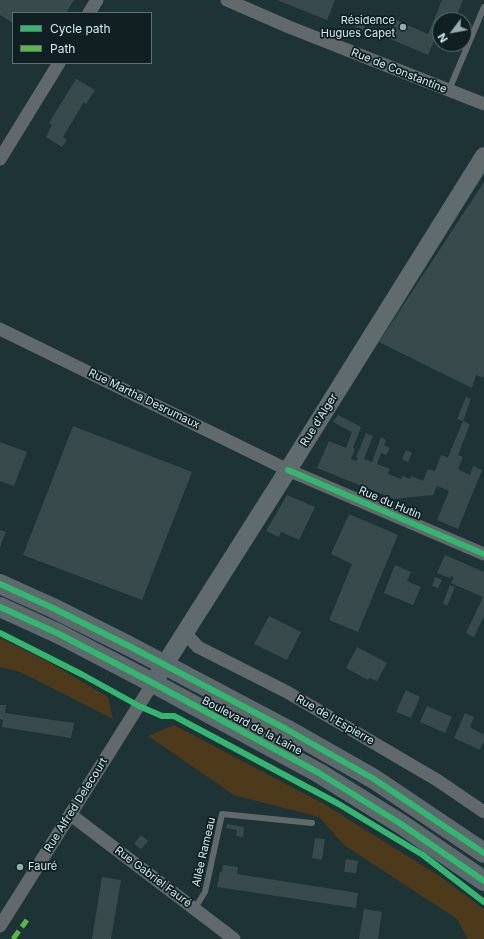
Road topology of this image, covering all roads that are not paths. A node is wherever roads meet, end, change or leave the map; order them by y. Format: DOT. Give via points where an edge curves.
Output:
graph roads {
  1 [pos="97,0"];
  2 [pos="227,0"];
  3 [pos="484,7"];
  4 [pos="90,12"];
  5 [pos="58,64"];
  6 [pos="449,90"];
  7 [pos="484,104"];
  8 [pos="484,156"];
  9 [pos="0,159"];
  10 [pos="0,329"];
  11 [pos="288,470"];
  12 [pos="484,554"];
  13 [pos="0,584"];
  14 [pos="0,607"];
  15 [pos="185,633"];
  16 [pos="164,665"];
  17 [pos="153,683"];
  18 [pos="484,812"];
  19 [pos="71,815"];
  20 [pos="312,823"];
  21 [pos="484,854"];
  22 [pos="484,881"];
  23 [pos="195,908"];
  24 [pos="0,926"];
  25 [pos="234,939"];
  1 -- 4 [label="street"];
  2 -- 6 [label="street, Rue de Constantine"];
  3 -- 6 [label="lane"];
  5 -- 9 [label="street"];
  6 -- 7 [label="street, Rue de Constantine"];
  8 -- 11 [label="street, Rue d'Alger"];
  10 -- 11 [label="street, Rue Martha Desrumaux"];
  11 -- 12 [label="street, Rue du Hutin"];
  11 -- 15 [label="street, Rue d'Alger"];
  13 -- 16 [label="main road, Boulevard de la Laine"];
  14 -- 17 [label="main road, Boulevard de la Laine" via="59,634"];
  15 -- 16 [label="street, Rue d'Alger"];
  15 -- 18 [label="street, Rue de l'Espierre" via="198,647 287,692 437,780"];
  16 -- 17 [label="street, Rue d'Alger"];
  16 -- 21 [label="main road, Boulevard de la Laine" via="374,779"];
  17 -- 19 [label="street, Rue Alfred Delecourt"];
  17 -- 22 [label="main road, Boulevard de la Laine" via="368,802"];
  19 -- 23 [label="street, Rue Gabriel Fauré"];
  19 -- 24 [label="street, Rue Alfred Delecourt"];
  20 -- 23 [label="lane, Allée Rameau" via="222,814 205,892"];
  23 -- 25 [label="street, Rue Gabriel Fauré"];
}
